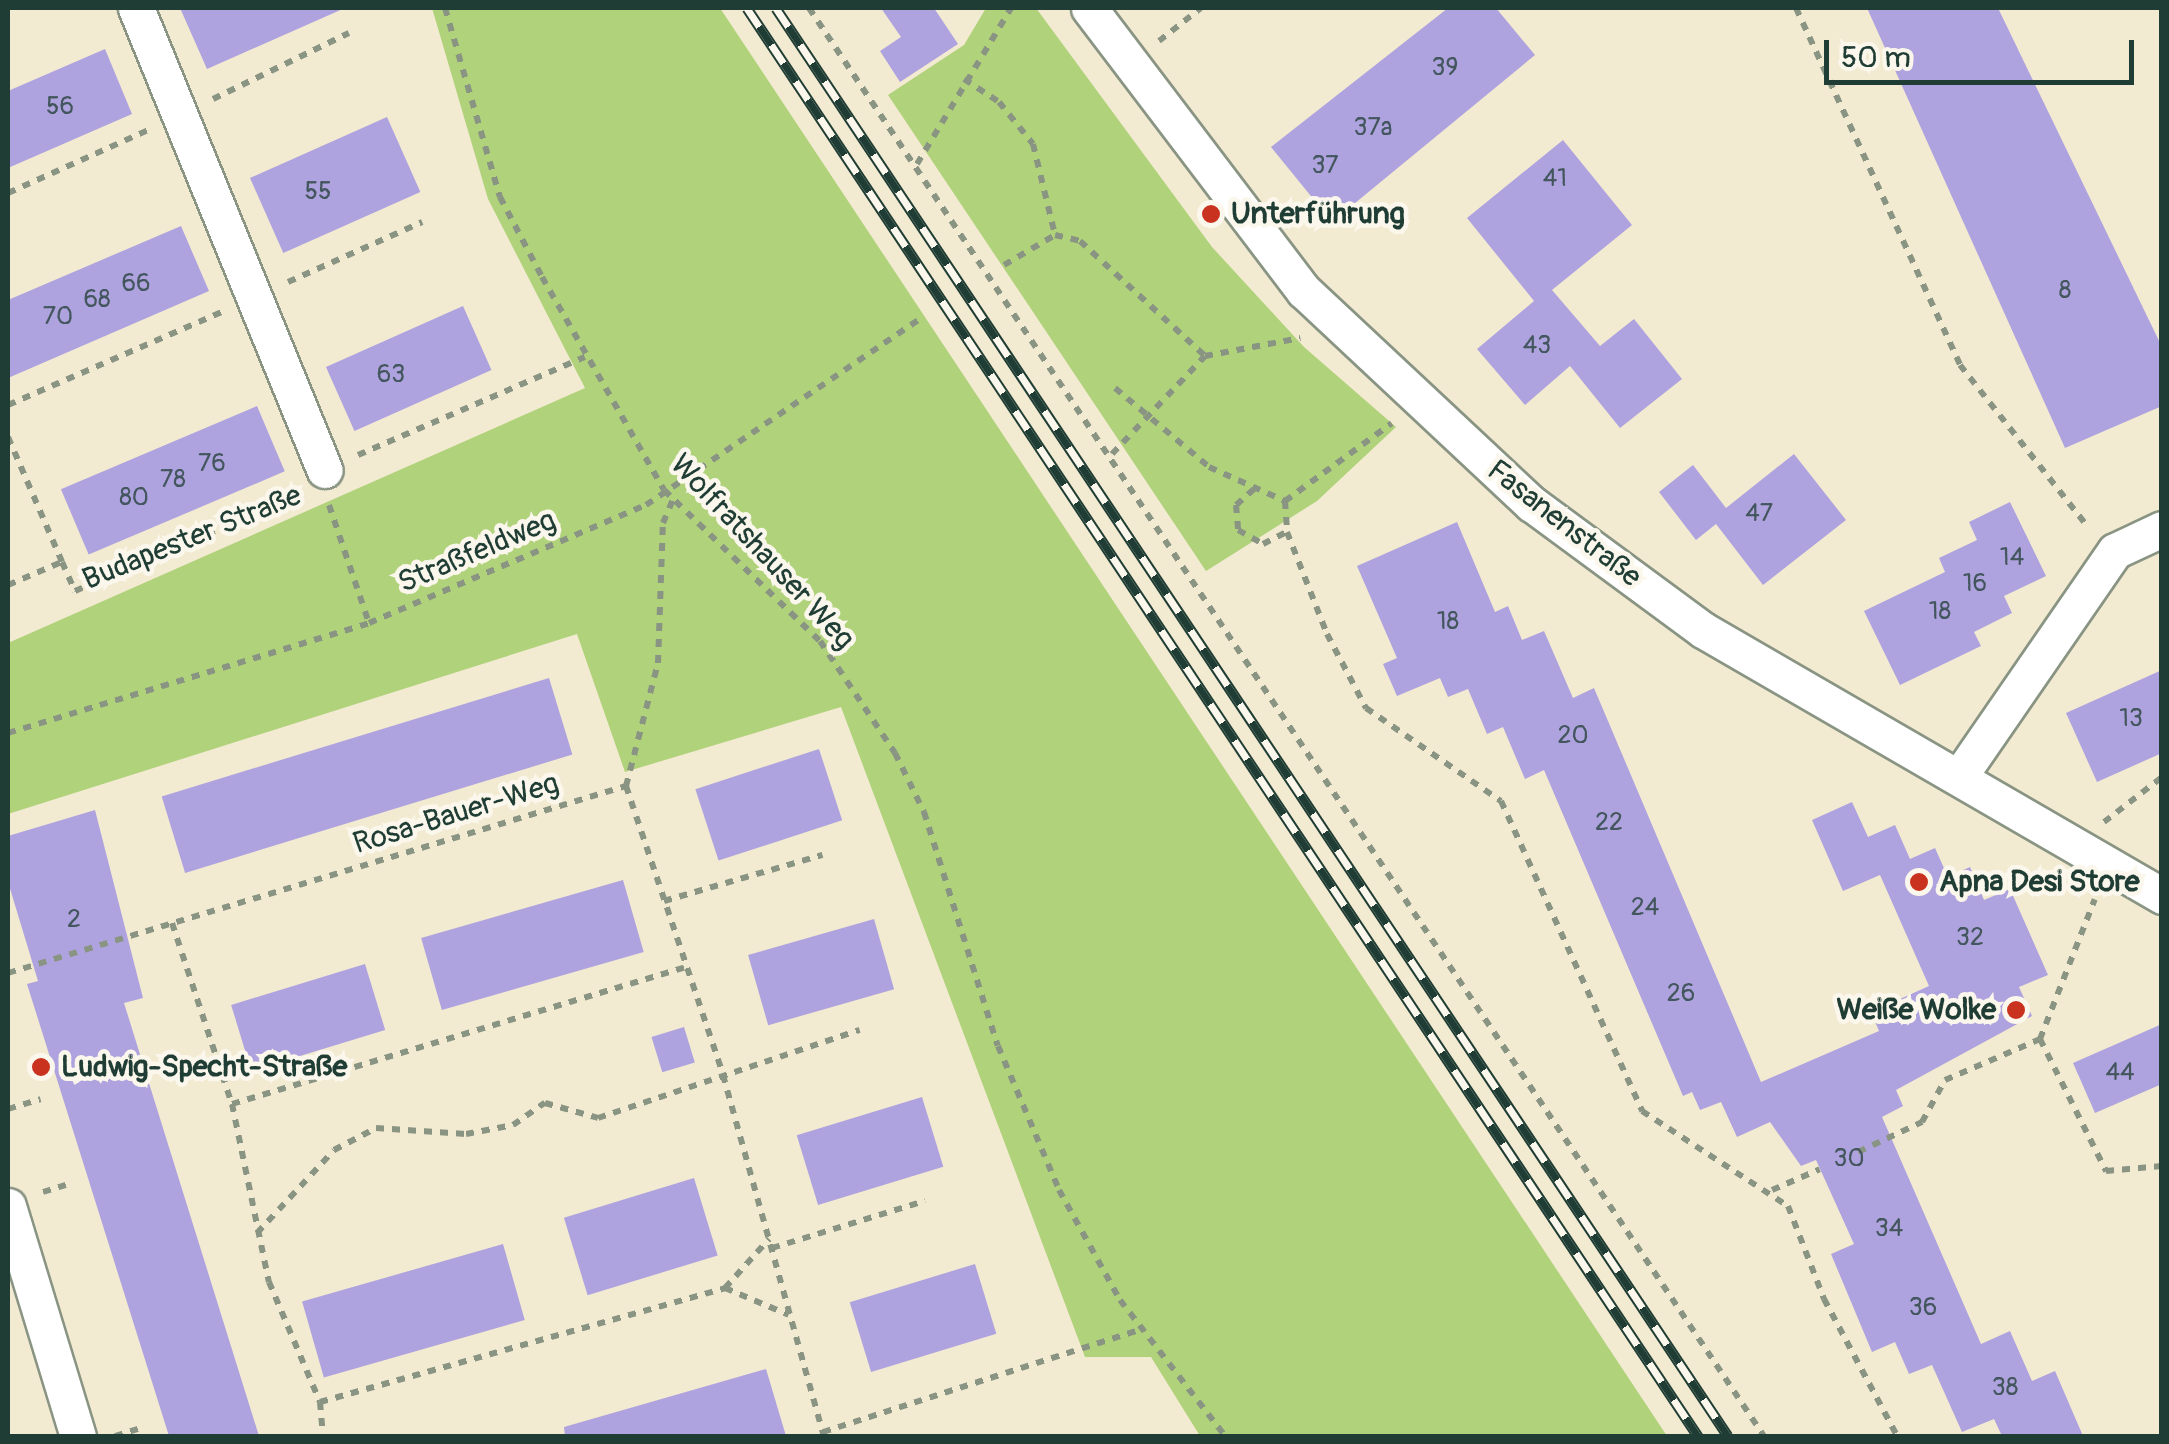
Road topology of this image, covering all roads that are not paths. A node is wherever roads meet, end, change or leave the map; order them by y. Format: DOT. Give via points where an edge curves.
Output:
graph roads {
  1 [pos="136,8"];
  2 [pos="1089,8"];
  3 [pos="323,478"];
  4 [pos="2162,529"];
  5 [pos="1960,774"];
  6 [pos="2162,896"];
  7 [pos="8,1206"];
  8 [pos="78,1436"];
  1 -- 3 [label="street, Budapester Straße" via="260,295"];
  2 -- 5 [label="street, Fasanenstraße" via="1328,314 1416,402 1532,504 1702,630"];
  4 -- 5 [label="street" via="2115,551"];
  5 -- 6 [label="street, Fasanenstraße"];
  7 -- 8 [label="street"];
}
